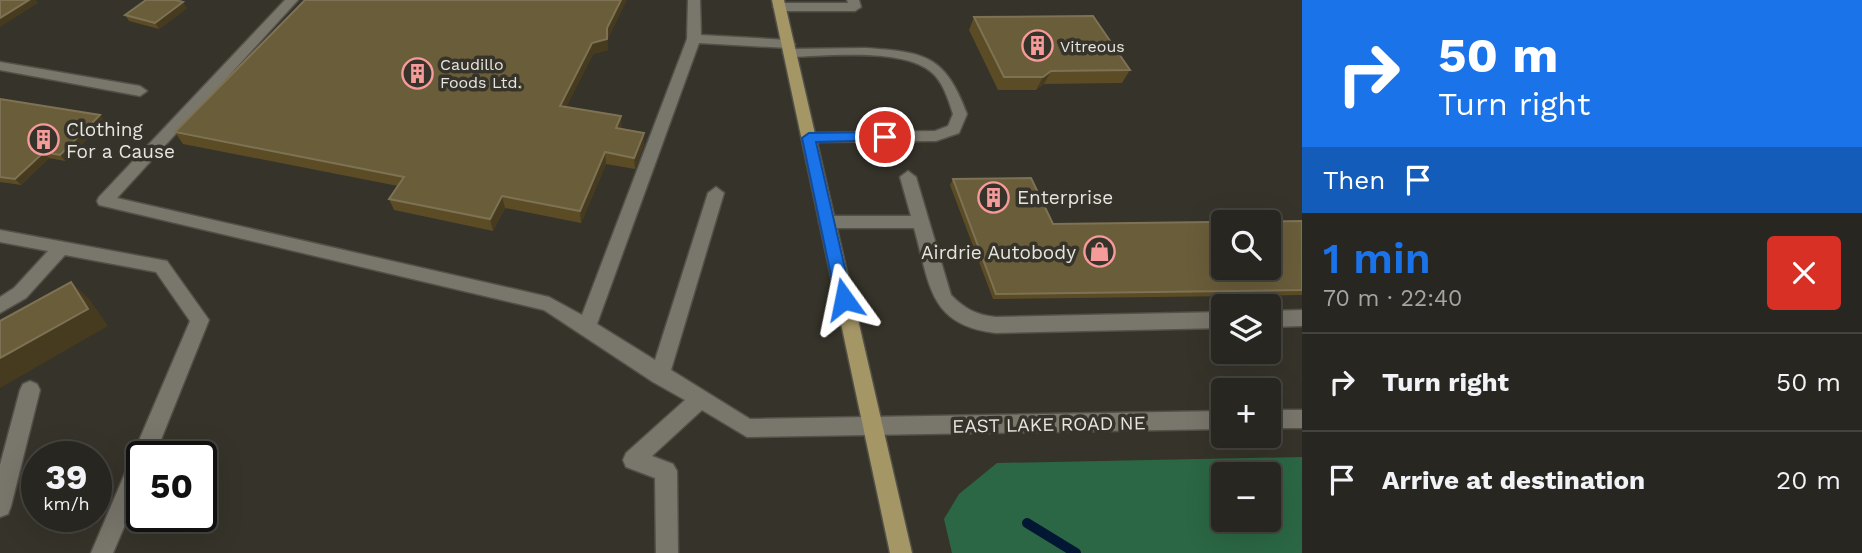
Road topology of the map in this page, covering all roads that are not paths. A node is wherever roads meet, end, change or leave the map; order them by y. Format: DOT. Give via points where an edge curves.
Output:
graph roads {
  1 [pos="292,0"];
  2 [pos="694,0"];
  3 [pos="853,0"];
  4 [pos="778,3"];
  5 [pos="694,39"];
  6 [pos="789,48"];
  7 [pos="0,66"];
  8 [pos="140,91"];
  9 [pos="809,138"];
  10 [pos="908,177"];
  11 [pos="716,193"];
  12 [pos="827,222"];
  13 [pos="920,222"];
  14 [pos="0,236"];
  15 [pos="61,248"];
  16 [pos="0,306"];
  17 [pos="1302,318"];
  18 [pos="1281,319"];
  19 [pos="1211,320"];
  20 [pos="586,328"];
  21 [pos="660,376"];
  22 [pos="30,390"];
  23 [pos="700,399"];
  24 [pos="1281,419"];
  25 [pos="1302,419"];
  26 [pos="1211,420"];
  27 [pos="874,428"];
  28 [pos="149,441"];
  29 [pos="126,496"];
  30 [pos="0,506"];
  31 [pos="102,553"];
  32 [pos="667,553"];
  33 [pos="901,553"];
  1 -- 20 [label="street, EAST LAKE ROAD NE" via="105,201 549,303"];
  2 -- 5 [label="street"];
  3 -- 4 [label="street" via="855,7"];
  4 -- 6 [label="main road"];
  5 -- 6 [label="street"];
  5 -- 20 [label="street"];
  6 -- 9 [label="main road"];
  6 -- 9 [label="street" via="878,54 934,67 950,86 960,114 954,129 936,136"];
  7 -- 8 [label="street"];
  9 -- 12 [label="main road"];
  10 -- 13 [label="street"];
  11 -- 21 [label="street"];
  12 -- 13 [label="street"];
  12 -- 27 [label="main road"];
  13 -- 19 [label="street" via="943,299 958,314 977,323"];
  14 -- 15 [label="street"];
  15 -- 16 [label="street" via="20,293"];
  15 -- 28 [label="street" via="161,266 200,320"];
  17 -- 18 [label="street"];
  20 -- 21 [label="street, EAST LAKE ROAD NE"];
  21 -- 23 [label="street, EAST LAKE ROAD NE"];
  22 -- 30 [label="street"];
  23 -- 27 [label="street, EAST LAKE ROAD NE" via="747,428"];
  23 -- 32 [label="street" via="634,460 666,471"];
  24 -- 25 [label="street"];
  26 -- 27 [label="street, EAST LAKE ROAD NE"];
  27 -- 33 [label="main road"];
  29 -- 31 [label="street"];
}
